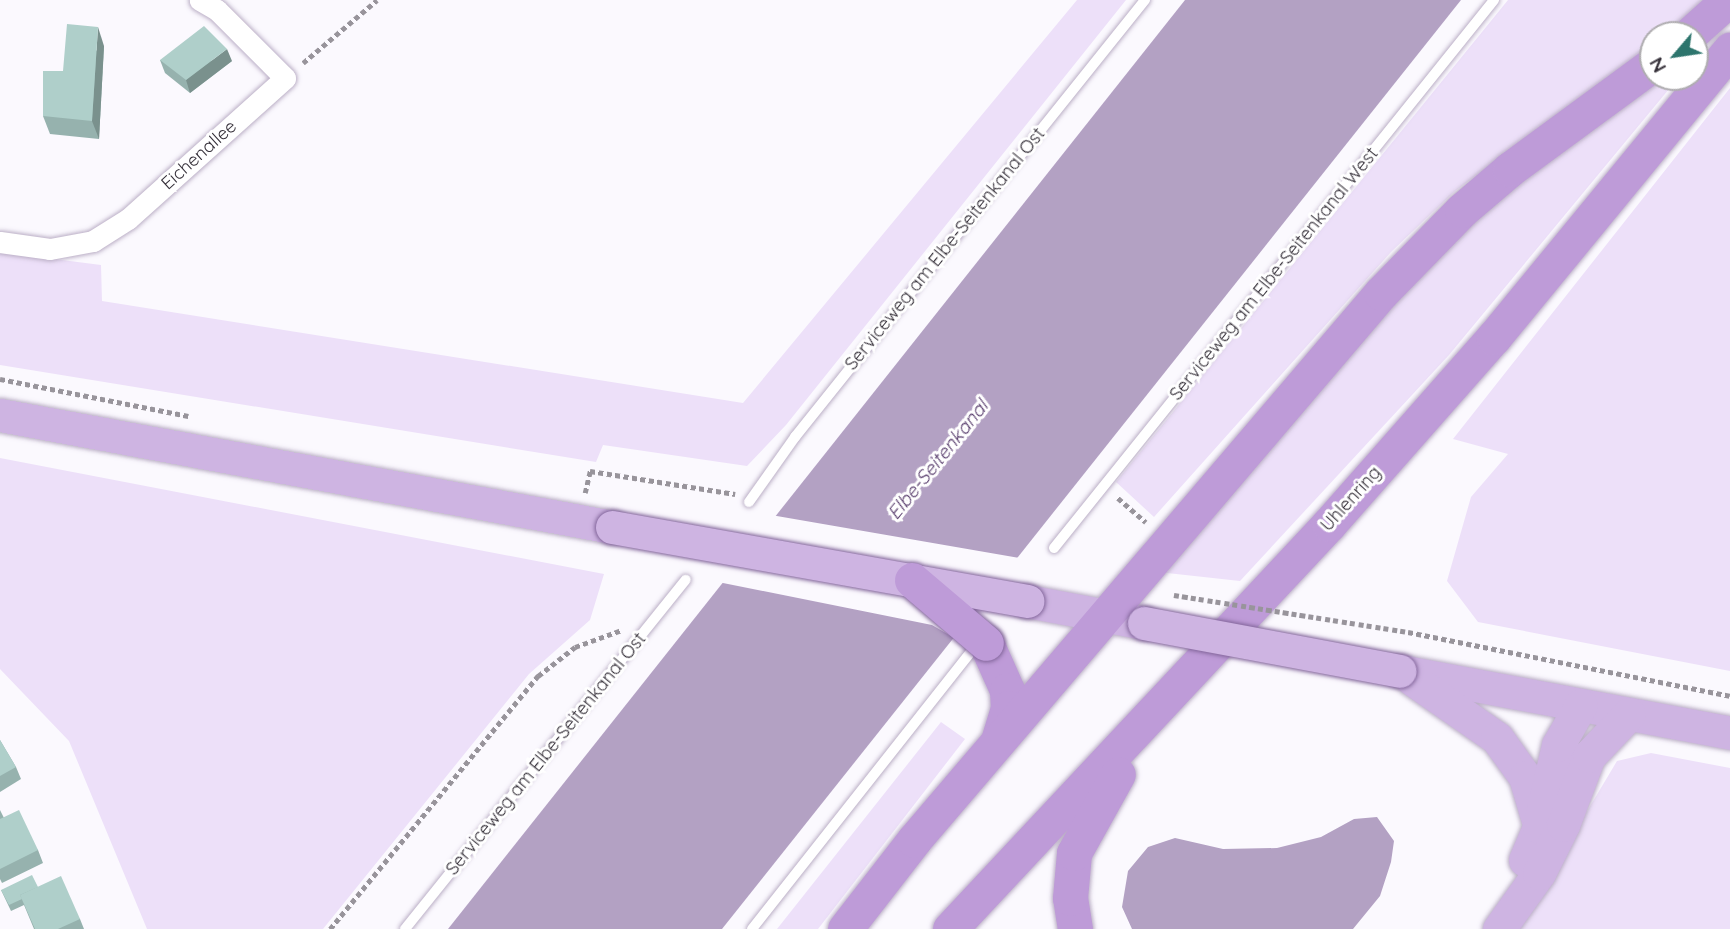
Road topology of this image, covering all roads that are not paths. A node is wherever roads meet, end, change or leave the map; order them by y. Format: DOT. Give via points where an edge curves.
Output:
graph roads {
  1 [pos="200,0"];
  2 [pos="1145,0"];
  3 [pos="1494,0"];
  4 [pos="1728,0"];
  5 [pos="1705,21"];
  6 [pos="1730,50"];
  7 [pos="1639,74"];
  8 [pos="0,242"];
  9 [pos="0,415"];
  10 [pos="751,499"];
  11 [pos="1054,548"];
  12 [pos="686,580"];
  13 [pos="912,580"];
  14 [pos="1105,615"];
  15 [pos="979,646"];
  16 [pos="1400,671"];
  17 [pos="1168,697"];
  18 [pos="1581,705"];
  19 [pos="1629,714"];
  20 [pos="1730,733"];
  21 [pos="997,745"];
  22 [pos="1589,756"];
  23 [pos="1539,827"];
  24 [pos="405,929"];
  25 [pos="752,929"];
  26 [pos="845,929"];
  27 [pos="950,929"];
  28 [pos="1075,929"];
  29 [pos="1479,929"];
  30 [pos="1499,929"];
  1 -- 8 [label="street, Eichenallee" via="217,10 285,78 128,219 93,241 50,249"];
  2 -- 10 [label="lane, Serviceweg am Elbe-Seitenkanal Ost" via="795,437"];
  3 -- 11 [label="lane, Serviceweg am Elbe-Seitenkanal West"];
  4 -- 5 [label="highway"];
  6 -- 17 [label="highway, Uhlenring" via="1494,337"];
  7 -- 14 [label="highway" via="1558,131 1462,210 1303,379"];
  9 -- 13 [label="main road, bridge"];
  12 -- 24 [label="lane, Serviceweg am Elbe-Seitenkanal Ost"];
  13 -- 14 [label="main road, bridge"];
  13 -- 15 [label="highway, bridge"];
  14 -- 16 [label="main road, bridge"];
  14 -- 21 [label="highway"];
  15 -- 21 [label="highway" via="1007,690 1008,708"];
  15 -- 25 [label="lane"];
  16 -- 18 [label="main road"];
  16 -- 23 [label="main road" via="1497,738 1525,776"];
  17 -- 27 [label="highway, Uhlenring"];
  17 -- 28 [label="highway" via="1082,832 1070,876"];
  18 -- 19 [label="main road"];
  18 -- 22 [label="main road"];
  18 -- 23 [label="main road" via="1558,745"];
  19 -- 20 [label="main road"];
  19 -- 22 [label="main road"];
  21 -- 26 [label="highway"];
  22 -- 30 [label="main road" via="1539,873"];
  23 -- 29 [label="main road" via="1514,881"];
}
